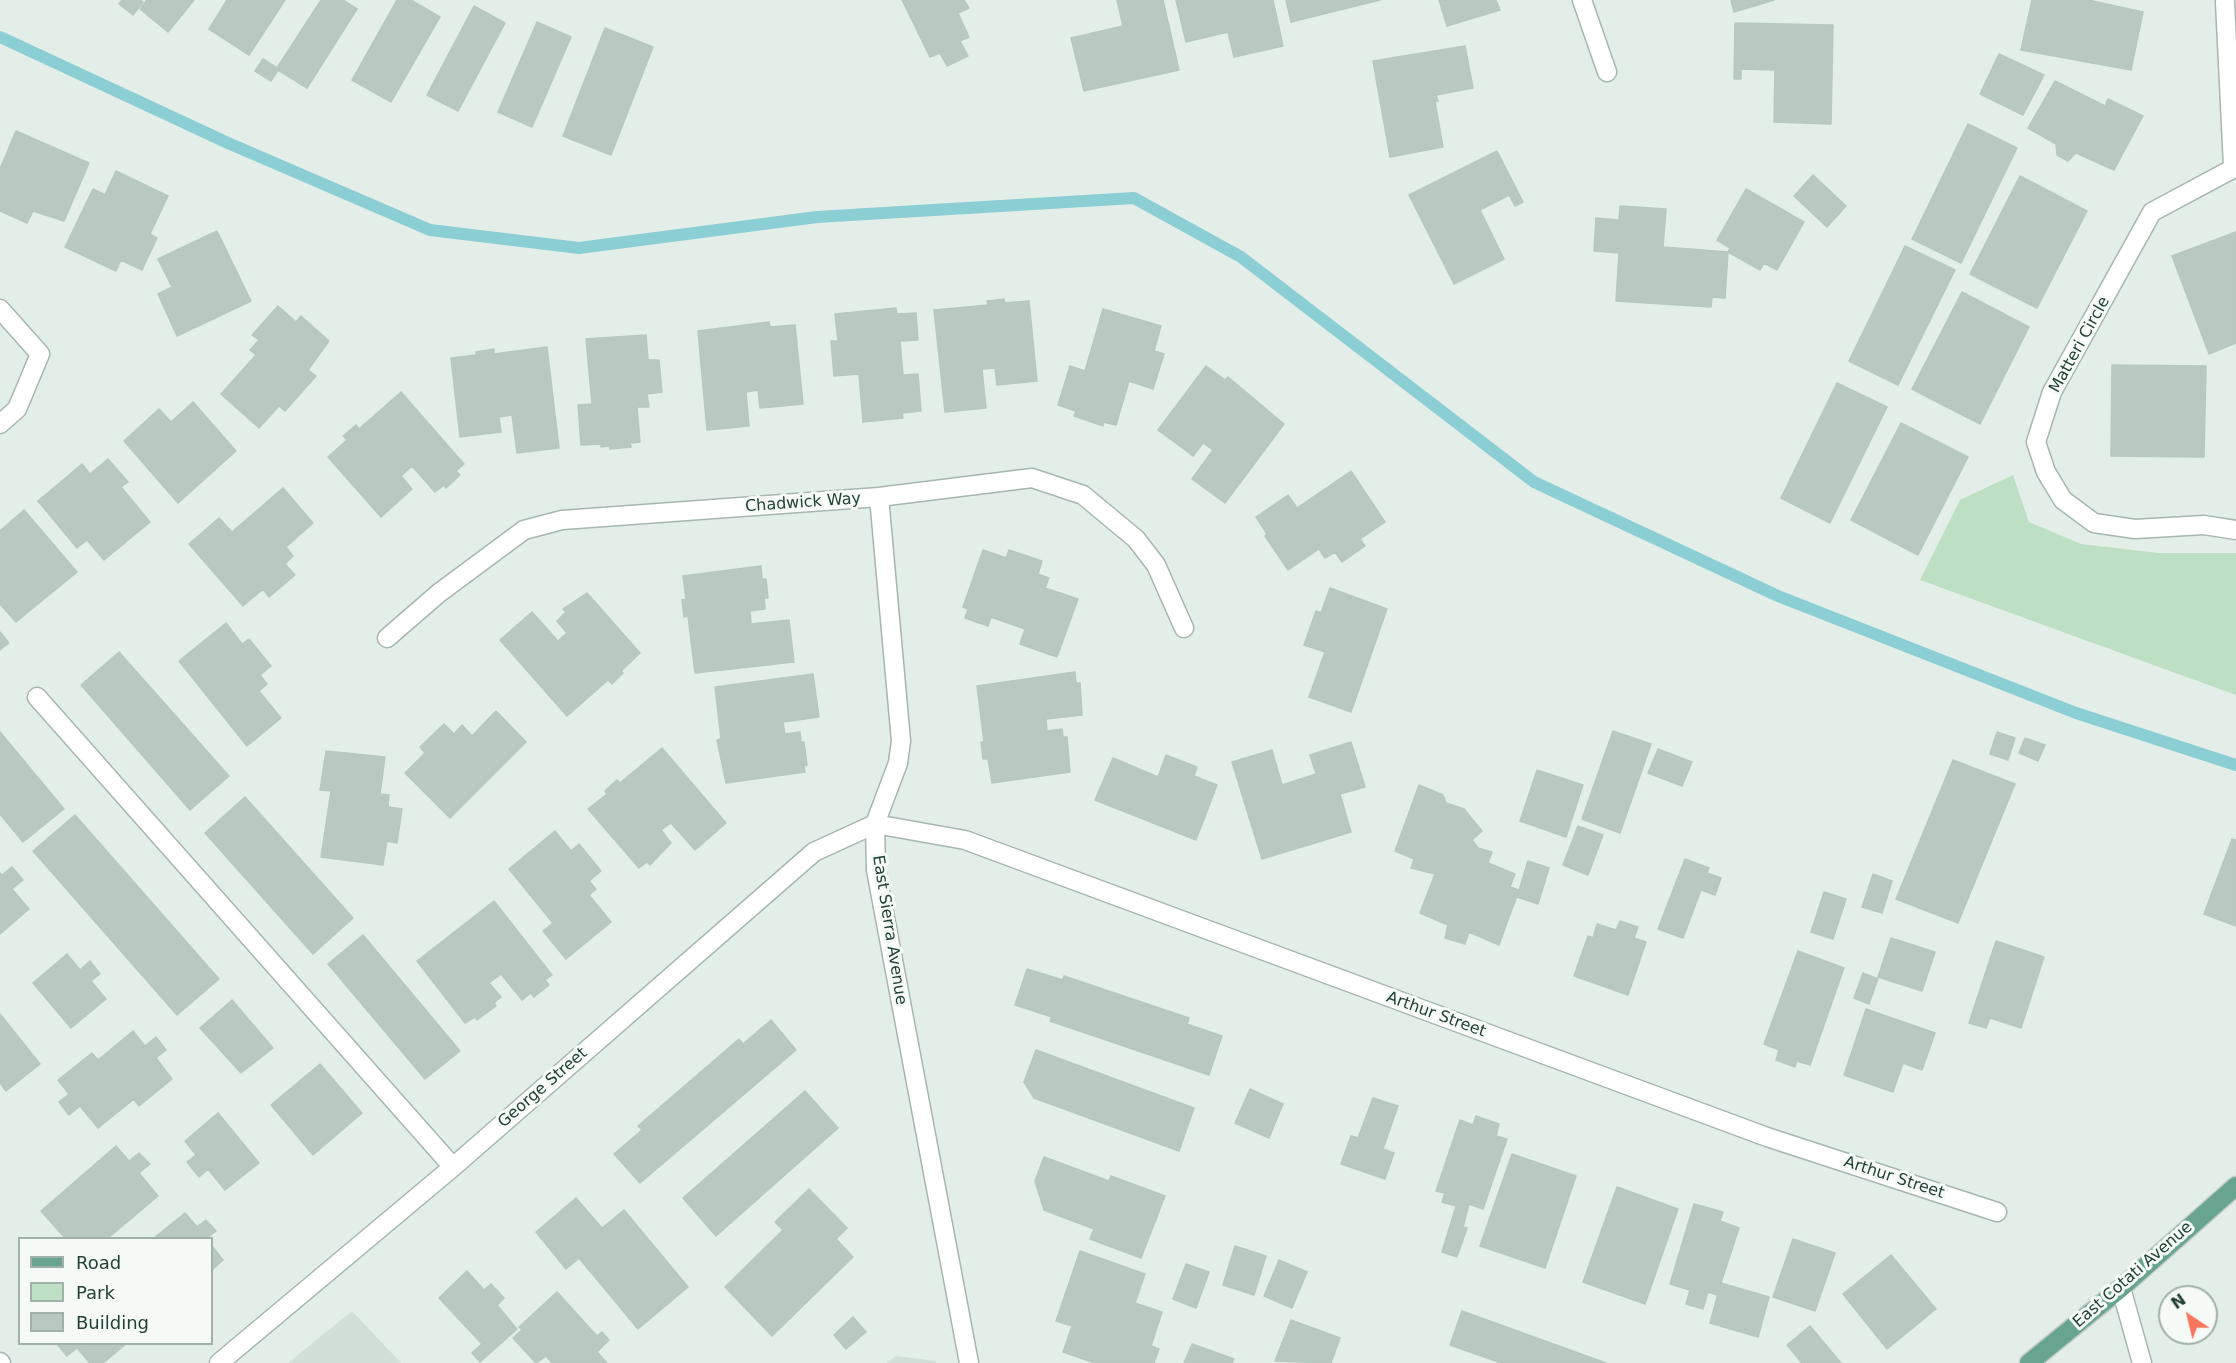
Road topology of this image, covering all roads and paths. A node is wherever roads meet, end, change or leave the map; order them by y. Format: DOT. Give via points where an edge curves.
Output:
graph roads {
  1 [pos="1582,0"];
  2 [pos="2225,2"];
  3 [pos="1607,72"];
  4 [pos="2235,166"];
  5 [pos="0,309"];
  6 [pos="0,424"];
  7 [pos="879,497"];
  8 [pos="2236,530"];
  9 [pos="1184,628"];
  10 [pos="387,638"];
  11 [pos="37,697"];
  12 [pos="875,824"];
  13 [pos="453,1167"];
  14 [pos="2236,1186"];
  15 [pos="1997,1212"];
  16 [pos="2121,1288"];
  17 [pos="219,1363"];
  18 [pos="969,1363"];
  19 [pos="2029,1363"];
  20 [pos="2142,1363"];
  1 -- 3 [label="street"];
  2 -- 4 [label="street, Matteri Circle"];
  4 -- 8 [label="street, Matteri Circle" via="2152,212 2052,392 2036,442 2046,472 2063,500 2094,523 2135,530 2204,525"];
  5 -- 6 [label="street" via="40,354 17,409"];
  7 -- 9 [label="street, Chadwick Way" via="1032,478 1083,495 1136,539 1156,565"];
  7 -- 10 [label="street, Chadwick Way" via="562,520 524,530 439,593"];
  7 -- 12 [label="street, East Sierra Avenue" via="901,741 898,763"];
  11 -- 13 [label="street"];
  12 -- 13 [label="street, George Street" via="814,852"];
  12 -- 15 [label="street, Arthur Street" via="965,840 1756,1133"];
  12 -- 18 [label="street, East Sierra Avenue" via="876,870"];
  13 -- 17 [label="street, George Street"];
  14 -- 16 [label="main road, East Cotati Avenue"];
  16 -- 19 [label="main road, East Cotati Avenue"];
  16 -- 20 [label="street"];
}
